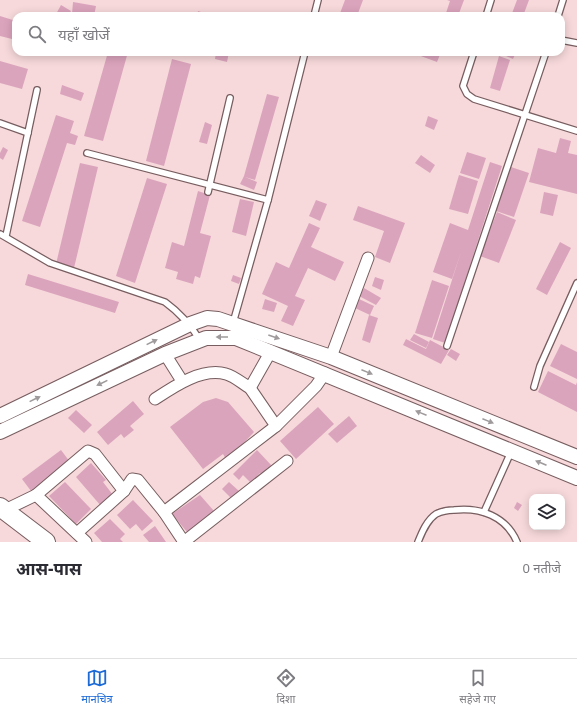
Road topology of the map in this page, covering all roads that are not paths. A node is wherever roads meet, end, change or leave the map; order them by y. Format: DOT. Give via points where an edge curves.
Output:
graph roads {
  1 [pos="318,0"];
  2 [pos="491,0"];
  3 [pos="563,0"];
  4 [pos="315,12"];
  5 [pos="487,12"];
  6 [pos="559,12"];
  7 [pos="565,41"];
  8 [pos="577,43"];
  9 [pos="304,56"];
  10 [pos="473,56"];
  11 [pos="545,56"];
  12 [pos="37,90"];
  13 [pos="230,98"];
  14 [pos="525,114"];
  15 [pos="0,123"];
  16 [pos="577,131"];
  17 [pos="28,133"];
  18 [pos="87,153"];
  19 [pos="210,185"];
  20 [pos="208,192"];
  21 [pos="268,200"];
  22 [pos="3,235"];
  23 [pos="368,258"];
  24 [pos="577,283"];
  25 [pos="234,322"];
  26 [pos="190,324"];
  27 [pos="200,340"];
  28 [pos="447,346"];
  29 [pos="271,351"];
  30 [pos="165,354"];
  31 [pos="331,358"];
  32 [pos="325,373"];
  33 [pos="182,381"];
  34 [pos="534,387"];
  35 [pos="250,388"];
  36 [pos="155,399"];
  37 [pos="0,416"];
  38 [pos="276,426"];
  39 [pos="0,432"];
  40 [pos="512,451"];
  41 [pos="577,457"];
  42 [pos="287,461"];
  43 [pos="577,478"];
  44 [pos="124,491"];
  45 [pos="36,495"];
  46 [pos="2,512"];
  47 [pos="164,512"];
  48 [pos="484,512"];
  49 [pos="77,533"];
  50 [pos="29,542"];
  51 [pos="46,542"];
  52 [pos="86,542"];
  53 [pos="184,542"];
  54 [pos="418,542"];
  55 [pos="517,542"];
  1 -- 4 [label="lane"];
  2 -- 5 [label="lane"];
  3 -- 6 [label="lane"];
  7 -- 8 [label="lane"];
  9 -- 21 [label="lane"];
  10 -- 14 [label="lane" via="463,86 467,94 474,100"];
  11 -- 14 [label="lane"];
  12 -- 17 [label="lane"];
  13 -- 19 [label="lane"];
  14 -- 16 [label="lane"];
  14 -- 28 [label="lane"];
  15 -- 17 [label="lane"];
  17 -- 22 [label="lane"];
  18 -- 19 [label="lane"];
  19 -- 20 [label="lane"];
  19 -- 21 [label="lane"];
  21 -- 25 [label="lane"];
  22 -- 26 [label="lane" via="50,263 165,302 181,313"];
  23 -- 31 [label="street"];
  24 -- 34 [label="lane" via="540,366"];
  25 -- 26 [label="street" via="207,318"];
  25 -- 31 [label="street, one-way"];
  26 -- 27 [label="lane"];
  37 -- 26 [label="street, one-way"];
  29 -- 27 [label="street, one-way" via="236,338"];
  27 -- 30 [label="street"];
  29 -- 32 [label="street"];
  29 -- 35 [label="street"];
  30 -- 33 [label="street"];
  30 -- 39 [label="street, one-way"];
  31 -- 41 [label="street, one-way"];
  32 -- 38 [label="street" via="316,386"];
  40 -- 32 [label="street, one-way"];
  33 -- 35 [label="street" via="209,373 226,374"];
  33 -- 36 [label="street"];
  35 -- 38 [label="street"];
  38 -- 47 [label="street"];
  43 -- 40 [label="street, one-way"];
  40 -- 48 [label="lane"];
  42 -- 53 [label="street"];
  44 -- 45 [label="street" via="95,454 88,451"];
  44 -- 47 [label="street" via="132,479 138,480"];
  44 -- 49 [label="street"];
  45 -- 46 [label="street"];
  45 -- 49 [label="street"];
  46 -- 50 [label="main road"];
  46 -- 51 [label="main road"];
  47 -- 53 [label="street"];
  48 -- 54 [label="lane" via="468,508 442,511 423,529"];
  48 -- 55 [label="lane" via="499,520 512,532"];
  49 -- 52 [label="street"];
}
